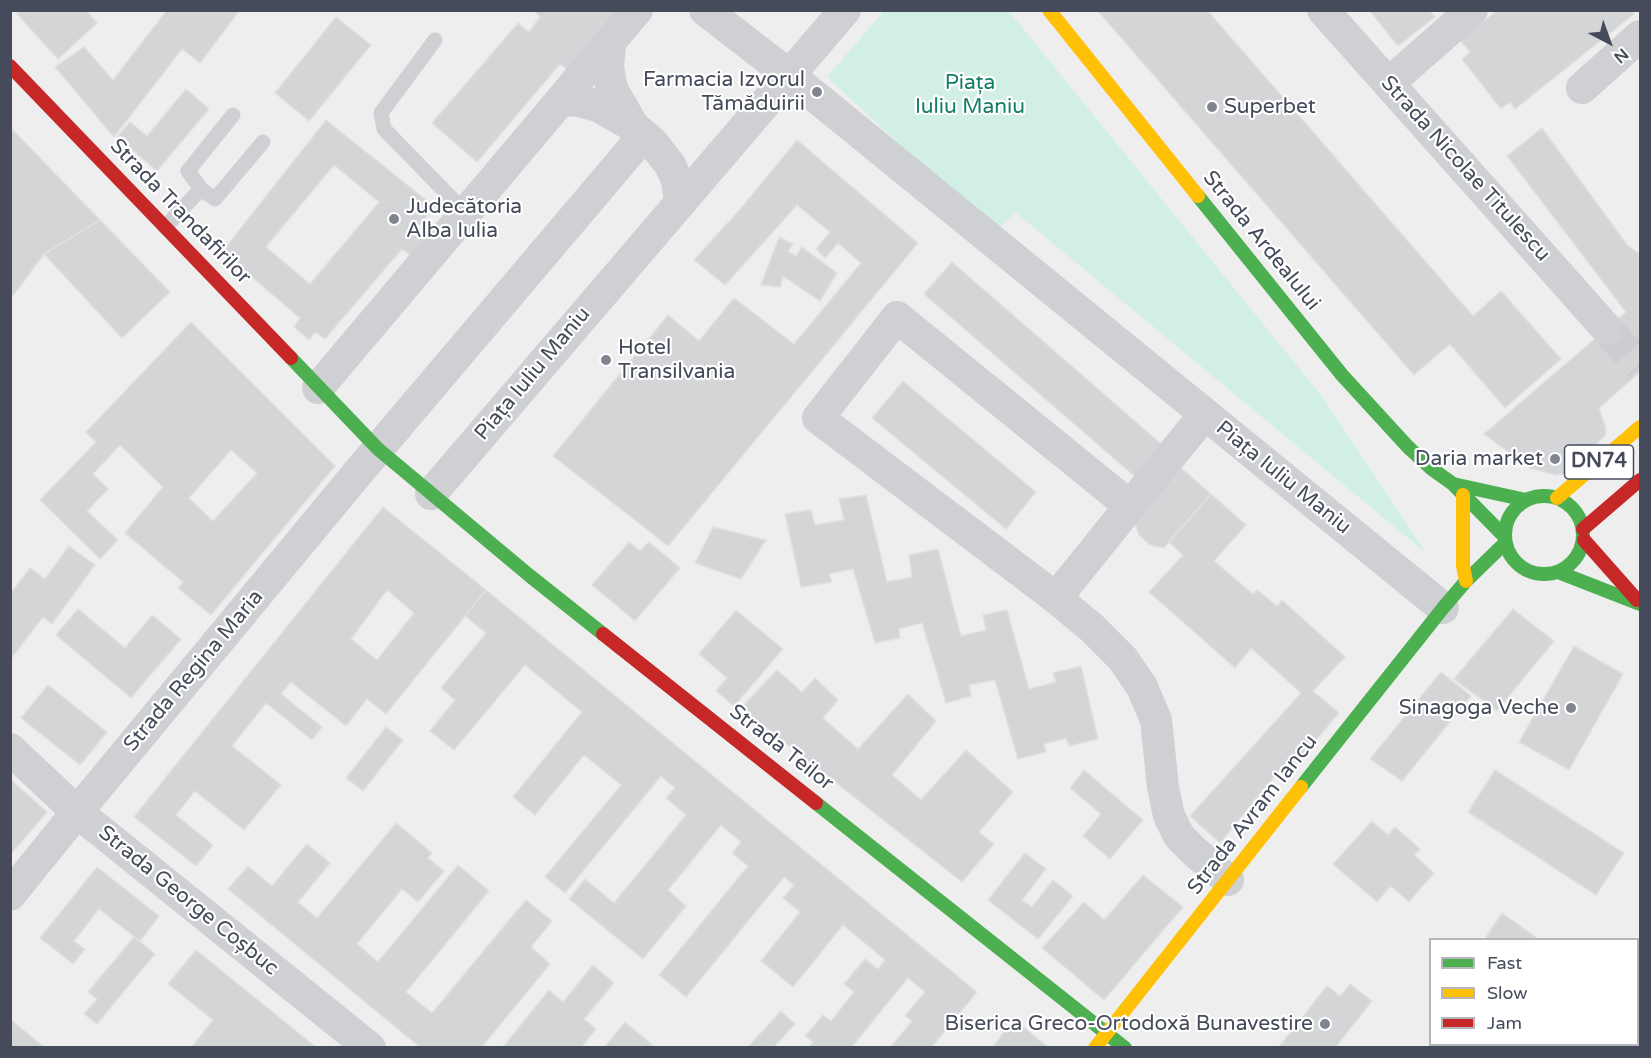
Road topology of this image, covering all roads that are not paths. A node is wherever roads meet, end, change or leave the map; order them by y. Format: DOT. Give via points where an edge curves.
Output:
graph roads {
  1 [pos="637,10"];
  2 [pos="705,10"];
  3 [pos="845,10"];
  4 [pos="1049,10"];
  5 [pos="1323,10"];
  6 [pos="1472,10"];
  7 [pos="1641,36"];
  8 [pos="435,40"];
  9 [pos="610,44"];
  10 [pos="10,66"];
  11 [pos="789,75"];
  12 [pos="1389,83"];
  13 [pos="1582,88"];
  14 [pos="562,100"];
  15 [pos="233,115"];
  16 [pos="643,135"];
  17 [pos="263,142"];
  18 [pos="725,149"];
  19 [pos="201,189"];
  20 [pos="680,202"];
  21 [pos="466,213"];
  22 [pos="165,227"];
  23 [pos="1606,329"];
  24 [pos="318,388"];
  25 [pos="1205,414"];
  26 [pos="1641,427"];
  27 [pos="378,449"];
  28 [pos="1641,480"];
  29 [pos="1453,484"];
  30 [pos="430,494"];
  31 [pos="1464,495"];
  32 [pos="1557,498"];
  33 [pos="1526,500"];
  34 [pos="1130,506"];
  35 [pos="1583,534"];
  36 [pos="1505,540"];
  37 [pos="1558,572"];
  38 [pos="1466,581"];
  39 [pos="1056,598"];
  40 [pos="1641,604"];
  41 [pos="1443,608"];
  42 [pos="10,749"];
  43 [pos="77,812"];
  44 [pos="1228,880"];
  45 [pos="10,895"];
  46 [pos="1107,1034"];
  47 [pos="369,1047"];
  48 [pos="1095,1047"];
  49 [pos="1125,1047"];
  1 -- 9 [label="street"];
  2 -- 11 [label="street, Piața Iuliu Maniu"];
  3 -- 11 [label="street, Piața Iuliu Maniu"];
  4 -- 29 [label="street, Strada Ardealului" via="1341,375 1408,447"];
  5 -- 12 [label="street, Strada Nicolae Titulescu"];
  6 -- 12 [label="street"];
  7 -- 13 [label="street"];
  8 -- 21 [label="lane" via="381,113 384,129"];
  9 -- 14 [label="street"];
  9 -- 16 [label="street" via="608,68 612,88"];
  10 -- 22 [label="street, Strada Trandafirilor"];
  11 -- 18 [label="street, Piața Iuliu Maniu"];
  11 -- 25 [label="street, Piața Iuliu Maniu"];
  12 -- 23 [label="street, Strada Nicolae Titulescu"];
  14 -- 16 [label="street" via="598,106"];
  14 -- 21 [label="street"];
  15 -- 19 [label="lane" via="188,171"];
  16 -- 18 [label="street" via="685,152"];
  16 -- 20 [label="street" via="670,165"];
  16 -- 27 [label="street"];
  17 -- 19 [label="lane" via="215,199"];
  18 -- 20 [label="street, Piața Iuliu Maniu"];
  19 -- 22 [label="lane"];
  20 -- 30 [label="street, Piața Iuliu Maniu"];
  21 -- 24 [label="street"];
  22 -- 24 [label="street, Strada Trandafirilor"];
  24 -- 27 [label="street"];
  25 -- 34 [label="street"];
  25 -- 41 [label="street, Piața Iuliu Maniu"];
  26 -- 32 [label="street, DN74"];
  27 -- 30 [label="street"];
  27 -- 43 [label="street, Strada Regina Maria"];
  28 -- 35 [label="street, DN74"];
  29 -- 31 [label="street, Strada Ardealului"];
  29 -- 33 [label="street, Strada Ardealului"];
  30 -- 46 [label="street, Strada Teilor"];
  31 -- 36 [label="street, Strada Ardealului"];
  31 -- 38 [label="street" via="1462,549"];
  32 -- 33 [label="street" via="1538,496"];
  32 -- 35 [label="street" via="1574,509"];
  33 -- 36 [label="street" via="1510,516"];
  34 -- 39 [label="street"];
  34 -- 39 [label="street" via="897,317 818,418"];
  35 -- 37 [label="street" via="1575,560"];
  35 -- 40 [label="street"];
  36 -- 37 [label="street" via="1509,553 1525,570 1547,575"];
  36 -- 38 [label="street, Strada Avram Iancu"];
  37 -- 40 [label="street"];
  38 -- 41 [label="street, Strada Avram Iancu"];
  39 -- 44 [label="street" via="1123,659 1142,687 1156,720 1169,816 1179,836"];
  41 -- 44 [label="street, Strada Avram Iancu"];
  42 -- 43 [label="street, Strada George Coșbuc"];
  43 -- 45 [label="street, Strada Regina Maria"];
  43 -- 47 [label="street, Strada George Coșbuc"];
  44 -- 46 [label="street, Strada Avram Iancu"];
  46 -- 48 [label="street, Strada Avram Iancu"];
  46 -- 49 [label="street, Strada Teilor"];
}
